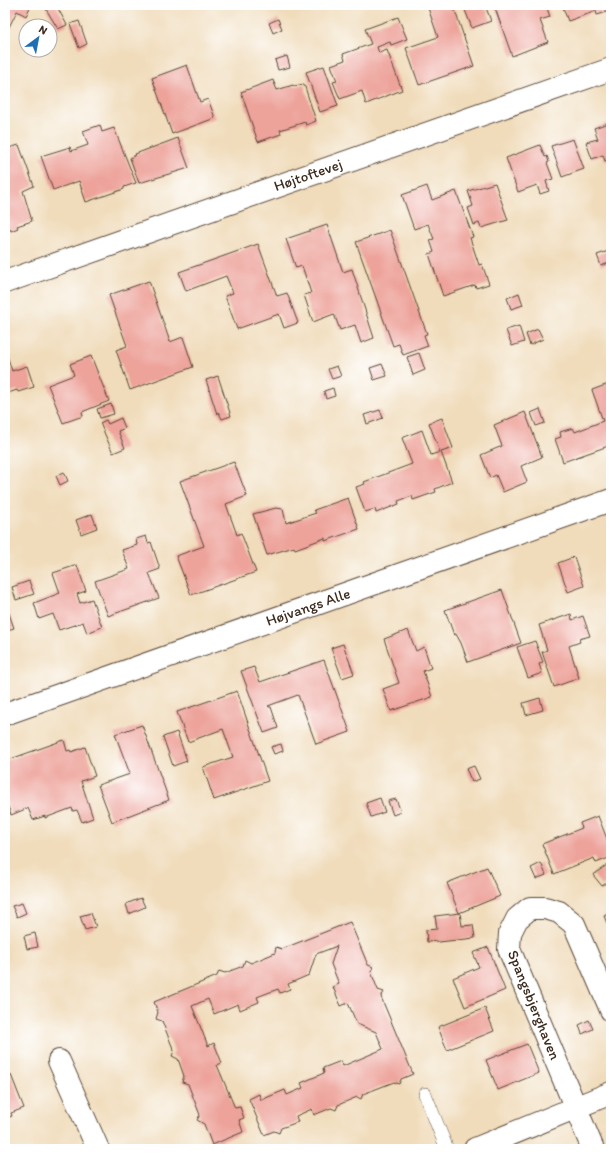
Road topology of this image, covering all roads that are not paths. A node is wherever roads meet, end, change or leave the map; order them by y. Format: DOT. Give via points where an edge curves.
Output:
graph roads {
  1 [pos="611,69"];
  2 [pos="5,282"];
  3 [pos="611,500"];
  4 [pos="5,714"];
  5 [pos="611,1010"];
  6 [pos="59,1061"];
  7 [pos="611,1093"];
  8 [pos="425,1094"];
  9 [pos="576,1108"];
  10 [pos="98,1149"];
  11 [pos="447,1149"];
  12 [pos="475,1149"];
  13 [pos="593,1149"];
  1 -- 2 [label="street, Højtoftevej"];
  3 -- 4 [label="street, Højvangs Alle"];
  5 -- 9 [label="street, Spangsbjerghaven" via="574,924 559,912 545,908 530,908 517,919 510,933 509,949"];
  6 -- 10 [label="street"];
  7 -- 9 [label="street"];
  8 -- 11 [label="lane"];
  9 -- 12 [label="street"];
  9 -- 13 [label="street, Spangsbjerghaven"];
}
